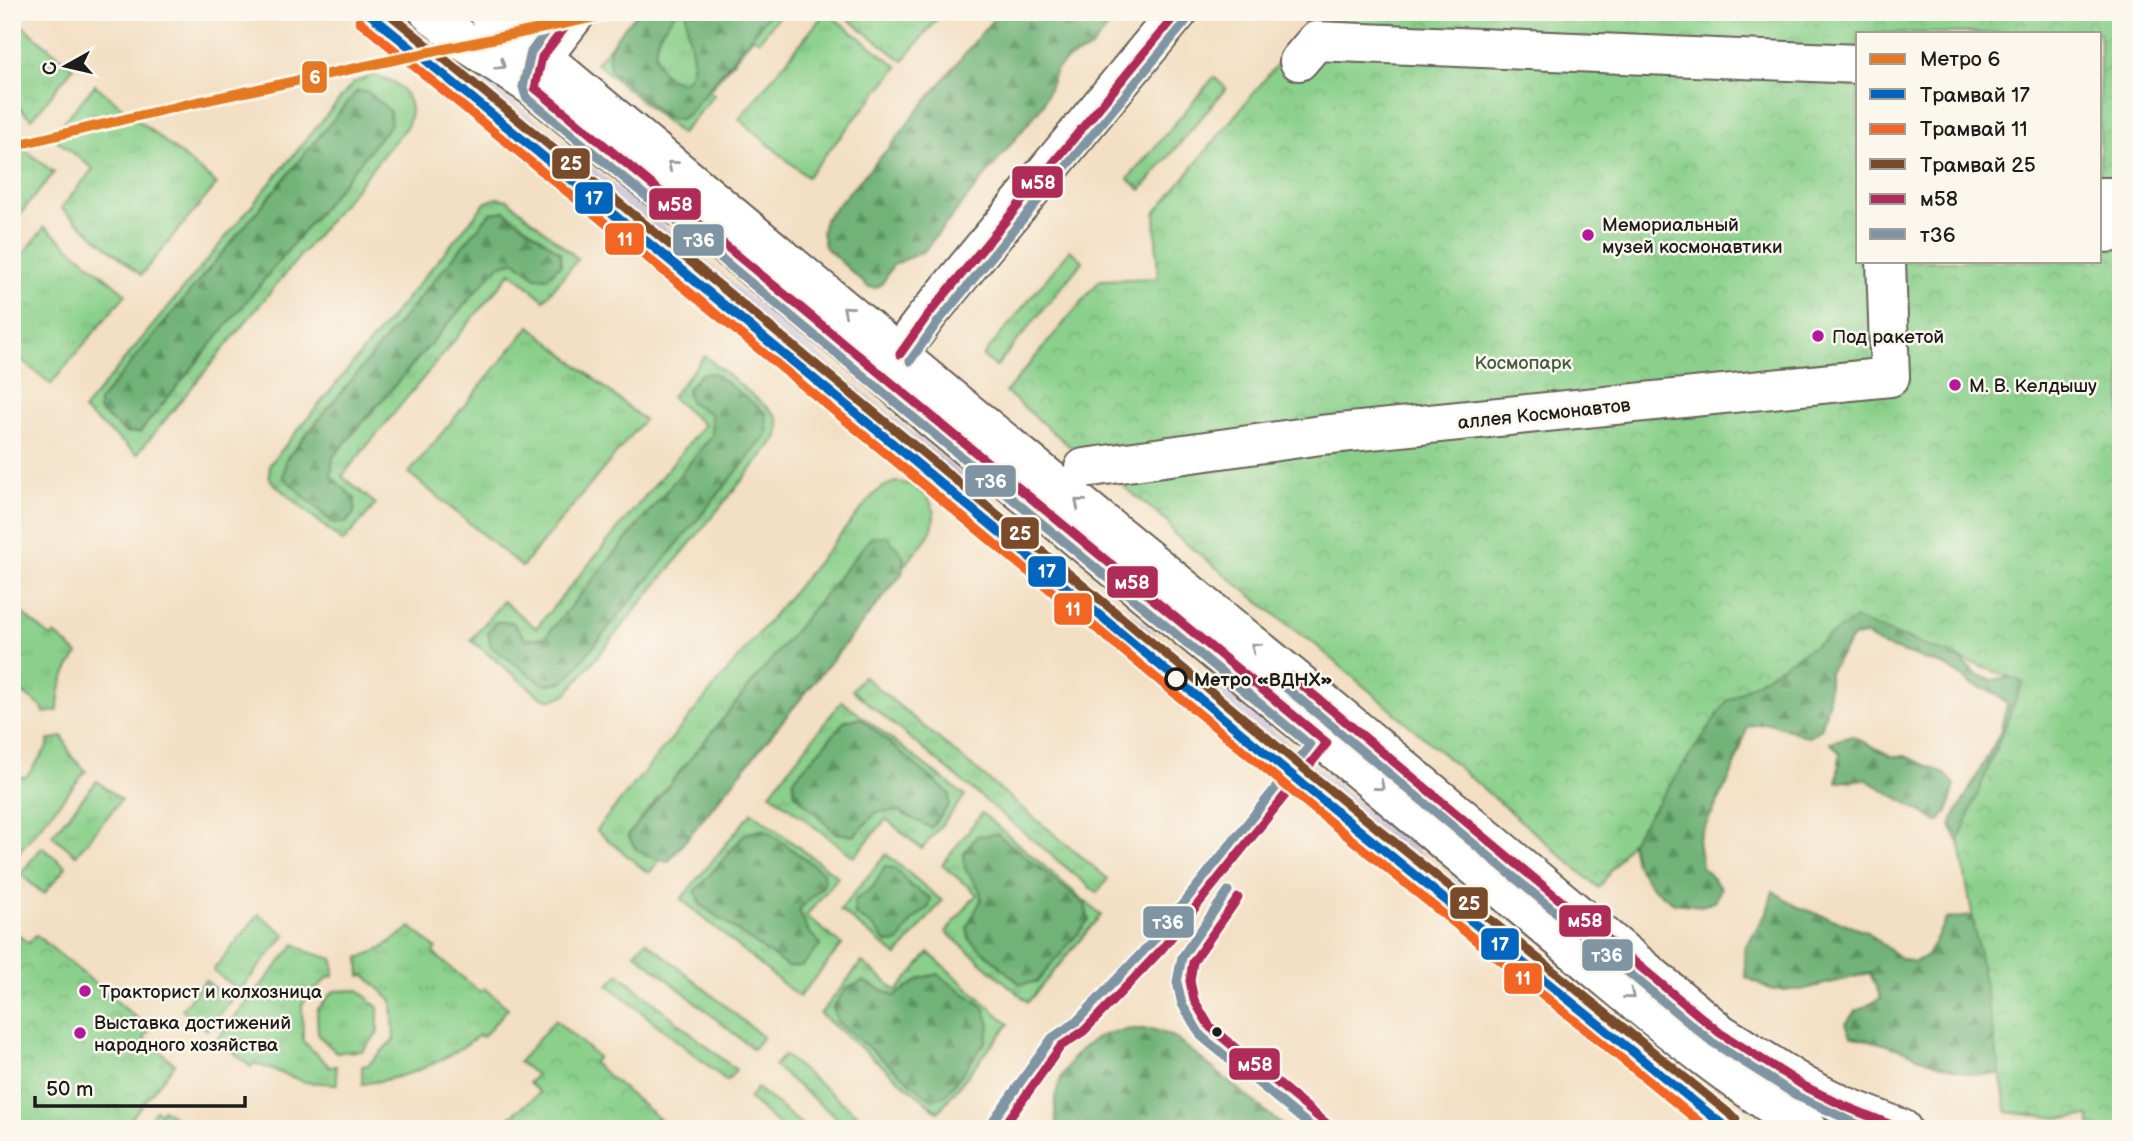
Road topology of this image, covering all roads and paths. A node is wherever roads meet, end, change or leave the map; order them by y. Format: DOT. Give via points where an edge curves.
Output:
graph roads {
  1 [pos="429,12"];
  2 [pos="488,12"];
  3 [pos="577,12"];
  4 [pos="1178,12"];
  5 [pos="1299,61"];
  6 [pos="1856,64"];
  7 [pos="538,72"];
  8 [pos="2102,197"];
  9 [pos="2121,197"];
  10 [pos="2121,232"];
  11 [pos="2102,233"];
  12 [pos="1886,262"];
  13 [pos="892,364"];
  14 [pos="1084,468"];
  15 [pos="1808,1129"];
  16 [pos="1902,1129"];
  1 -- 7 [label="street, one-way" via="466,41"];
  2 -- 7 [label="street"];
  3 -- 7 [label="street"];
  4 -- 13 [label="street"];
  5 -- 6 [label="street" via="1316,41"];
  7 -- 13 [label="street"];
  8 -- 9 [label="street"];
  10 -- 11 [label="street"];
  12 -- 14 [label="street, аллея Космонавтов" via="1890,377 1321,435"];
  13 -- 15 [label="street, one-way" via="943,427 1662,1022"];
  16 -- 13 [label="street, one-way" via="1804,1086 1720,1033 949,397"];
}
